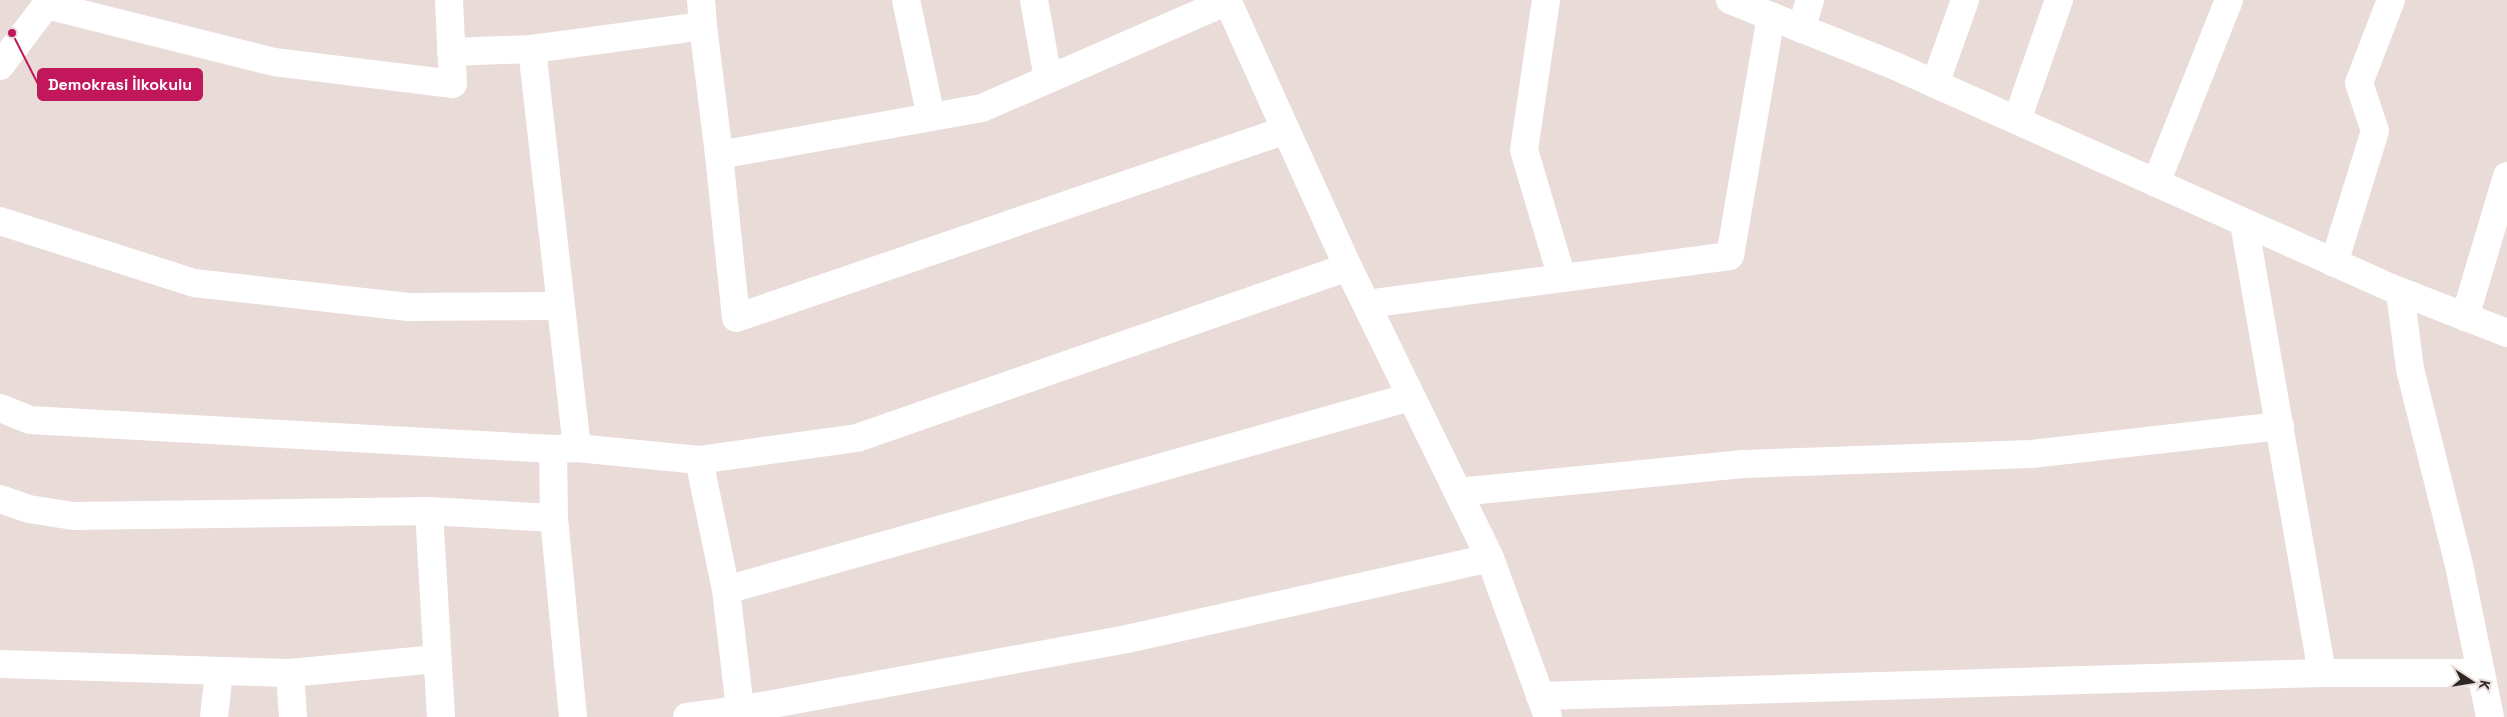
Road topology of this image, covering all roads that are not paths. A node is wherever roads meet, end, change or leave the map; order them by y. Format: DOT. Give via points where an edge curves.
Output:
graph roads {
  1 [pos="449,0"];
  2 [pos="906,0"];
  3 [pos="1034,0"];
  4 [pos="1228,0"];
  5 [pos="1546,0"];
  6 [pos="1730,0"];
  7 [pos="1810,0"];
  8 [pos="1965,0"];
  9 [pos="2059,0"];
  10 [pos="2230,0"];
  11 [pos="2391,0"];
  12 [pos="48,3"];
  13 [pos="702,13"];
  14 [pos="1771,16"];
  15 [pos="1801,28"];
  16 [pos="532,49"];
  17 [pos="451,52"];
  18 [pos="0,66"];
  19 [pos="1048,79"];
  20 [pos="1935,84"];
  21 [pos="931,117"];
  22 [pos="2017,120"];
  23 [pos="1286,130"];
  24 [pos="719,155"];
  25 [pos="2507,176"];
  26 [pos="2156,183"];
  27 [pos="0,222"];
  28 [pos="2244,223"];
  29 [pos="2334,263"];
  30 [pos="1348,267"];
  31 [pos="1562,278"];
  32 [pos="2400,292"];
  33 [pos="1367,304"];
  34 [pos="561,306"];
  35 [pos="2465,317"];
  36 [pos="2507,332"];
  37 [pos="1410,397"];
  38 [pos="0,408"];
  39 [pos="2280,426"];
  40 [pos="565,449"];
  41 [pos="699,460"];
  42 [pos="1458,492"];
  43 [pos="0,499"];
  44 [pos="429,511"];
  45 [pos="554,518"];
  46 [pos="1490,558"];
  47 [pos="726,590"];
  48 [pos="436,658"];
  49 [pos="0,664"];
  50 [pos="219,672"];
  51 [pos="290,673"];
  52 [pos="2322,673"];
  53 [pos="2481,674"];
  54 [pos="1544,706"];
  55 [pos="740,713"];
  56 [pos="214,717"];
  57 [pos="293,717"];
  58 [pos="441,717"];
  59 [pos="573,717"];
  60 [pos="686,717"];
  61 [pos="2490,717"];
  1 -- 17 [label="street"];
  2 -- 21 [label="street"];
  3 -- 19 [label="street"];
  4 -- 19 [label="street"];
  4 -- 23 [label="street"];
  5 -- 31 [label="street" via="1524,150"];
  6 -- 14 [label="street"];
  7 -- 15 [label="street"];
  8 -- 20 [label="street"];
  9 -- 22 [label="street"];
  10 -- 26 [label="street"];
  11 -- 29 [label="street" via="2359,83 2375,131"];
  12 -- 17 [label="street" via="274,62 453,84"];
  12 -- 18 [label="street"];
  13 -- 16 [label="street"];
  13 -- 24 [label="street"];
  14 -- 15 [label="street"];
  14 -- 31 [label="street" via="1730,256"];
  15 -- 20 [label="street"];
  16 -- 17 [label="street"];
  16 -- 34 [label="street"];
  19 -- 21 [label="street" via="982,108"];
  20 -- 22 [label="street"];
  21 -- 24 [label="street"];
  22 -- 26 [label="street"];
  23 -- 24 [label="street" via="736,318"];
  23 -- 30 [label="street"];
  25 -- 35 [label="street"];
  26 -- 28 [label="street"];
  27 -- 34 [label="street" via="194,283 408,307"];
  28 -- 29 [label="street"];
  28 -- 39 [label="street"];
  29 -- 32 [label="street"];
  30 -- 33 [label="street"];
  30 -- 41 [label="street" via="857,438"];
  31 -- 33 [label="street"];
  32 -- 35 [label="street"];
  32 -- 53 [label="street" via="2410,369 2459,565"];
  33 -- 37 [label="street"];
  34 -- 40 [label="street"];
  35 -- 36 [label="street"];
  37 -- 42 [label="street"];
  37 -- 47 [label="street"];
  38 -- 40 [label="street" via="30,420"];
  39 -- 42 [label="street" via="2031,454 1743,464"];
  39 -- 52 [label="street"];
  40 -- 41 [label="street"];
  40 -- 45 [label="street"];
  41 -- 47 [label="street"];
  42 -- 46 [label="street"];
  43 -- 44 [label="street" via="72,516"];
  44 -- 45 [label="street"];
  44 -- 48 [label="street"];
  45 -- 59 [label="street"];
  46 -- 54 [label="street"];
  46 -- 55 [label="street" via="1127,639"];
  47 -- 55 [label="street"];
  48 -- 51 [label="street"];
  48 -- 58 [label="street"];
  49 -- 50 [label="street"];
  50 -- 51 [label="street"];
  50 -- 56 [label="street"];
  51 -- 57 [label="street"];
  52 -- 53 [label="street"];
  52 -- 54 [label="street"];
  53 -- 61 [label="street"];
  55 -- 60 [label="street"];
}
